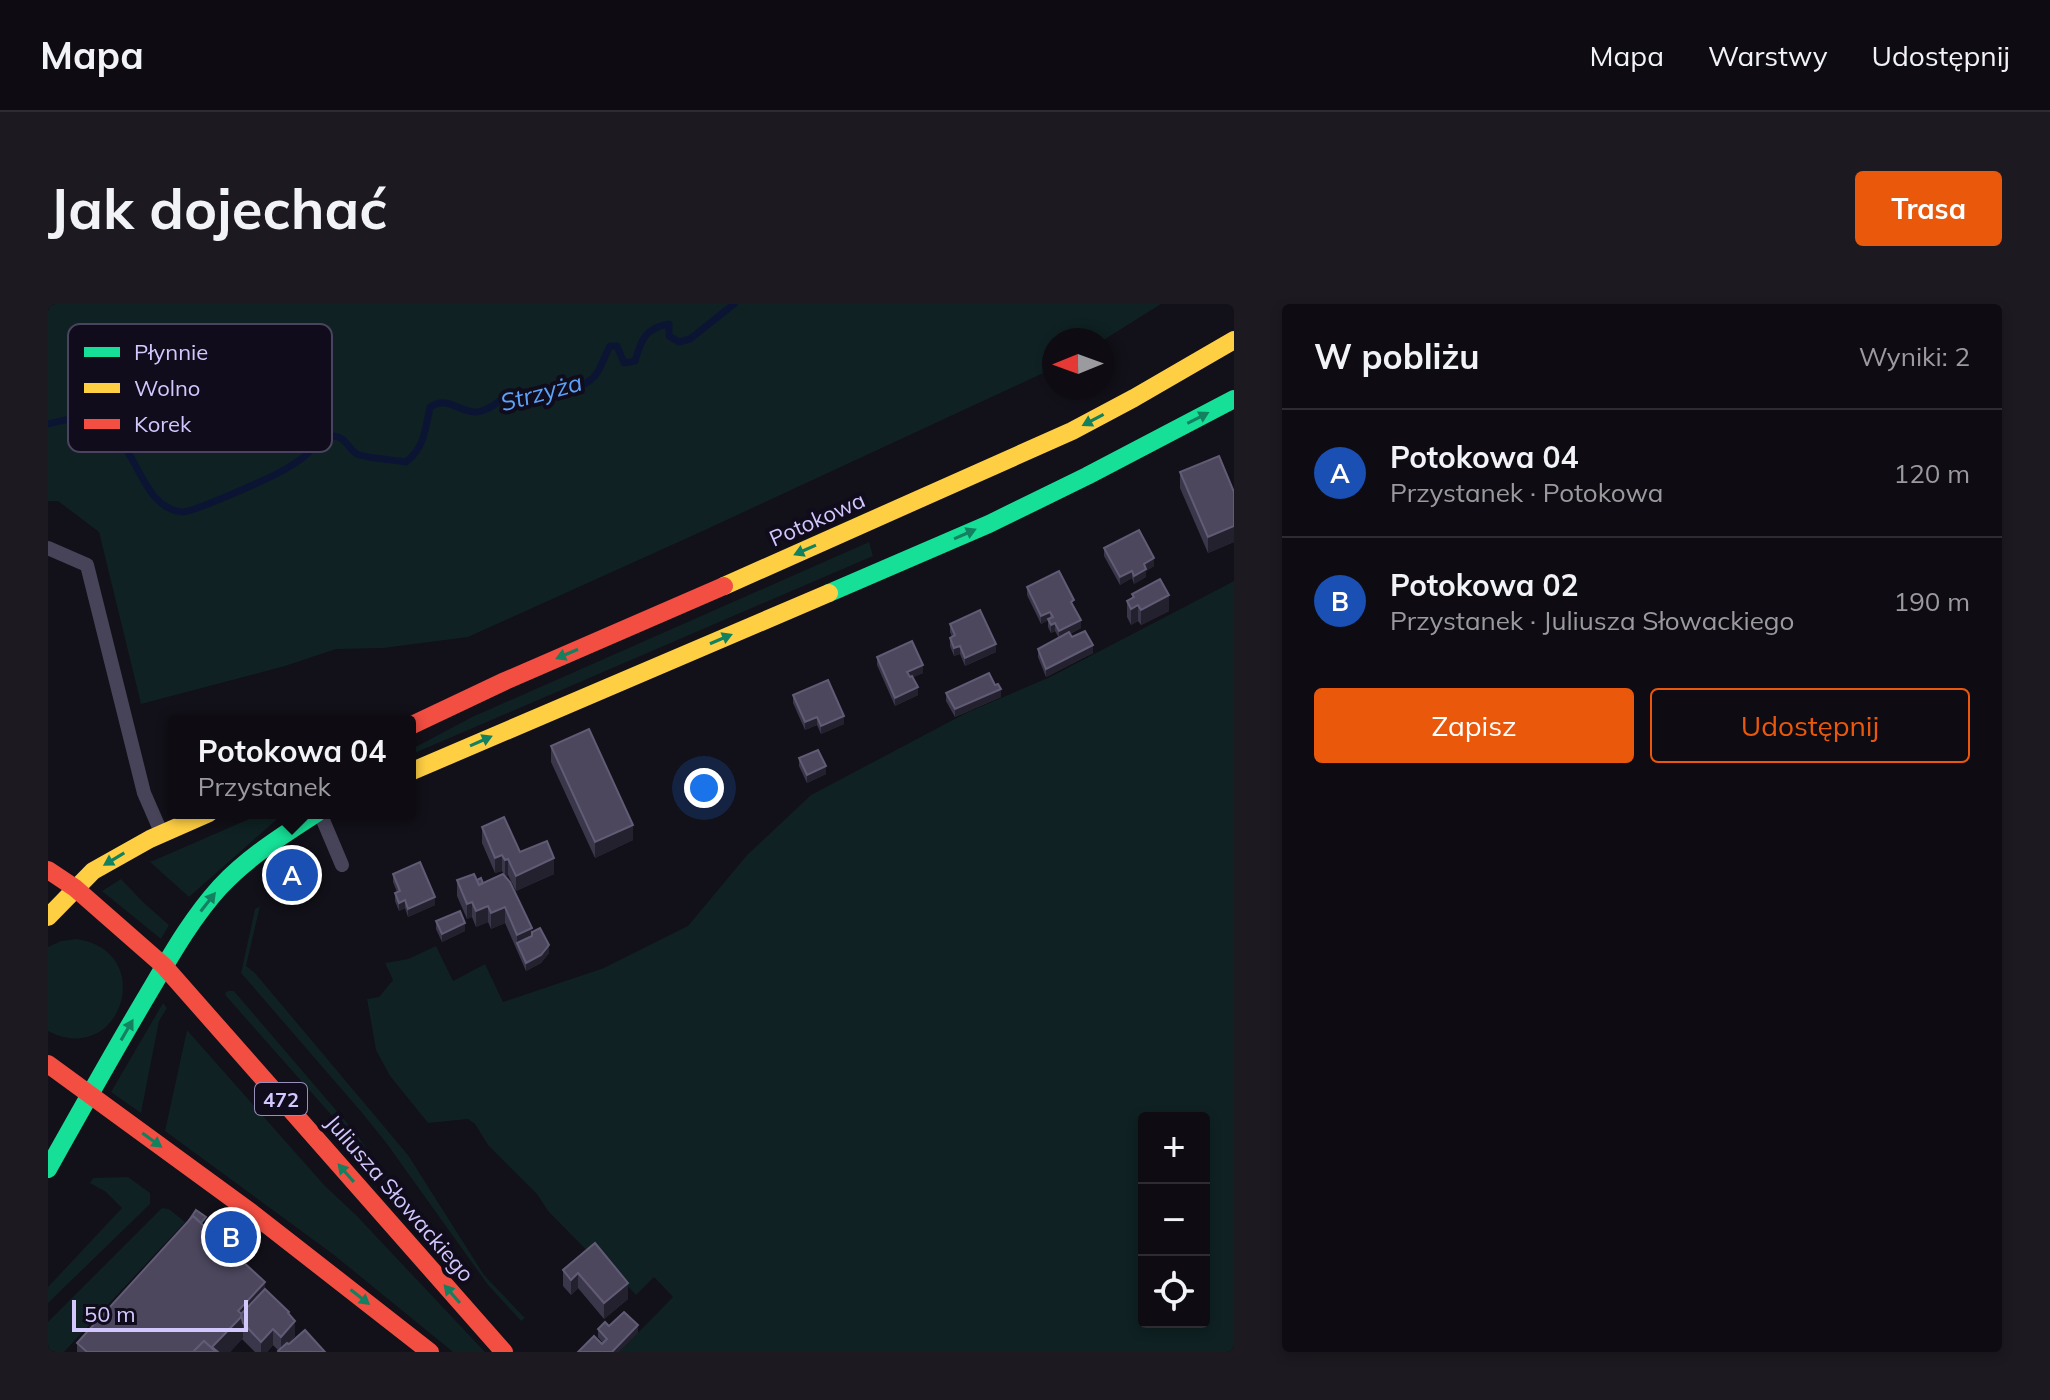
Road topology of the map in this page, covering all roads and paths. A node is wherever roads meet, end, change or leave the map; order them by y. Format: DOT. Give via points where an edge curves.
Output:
graph roads {
  1 [pos="1234,340"];
  2 [pos="1234,399"];
  3 [pos="48,548"];
  4 [pos="416,723"];
  5 [pos="416,769"];
  6 [pos="195,819"];
  7 [pos="308,819"];
  8 [pos="321,819"];
  9 [pos="162,833"];
  10 [pos="342,865"];
  11 [pos="48,870"];
  12 [pos="75,888"];
  13 [pos="48,917"];
  14 [pos="164,966"];
  15 [pos="48,1064"];
  16 [pos="89,1095"];
  17 [pos="48,1169"];
  18 [pos="430,1352"];
  19 [pos="504,1352"];
  1 -- 4 [label="main road, Potokowa, one-way" via="1072,431 879,525"];
  5 -- 2 [label="main road, one-way" via="1039,500"];
  3 -- 9 [label="lane" via="87,565 144,793"];
  6 -- 9 [label="main road"];
  14 -- 7 [label="main road, one-way" via="219,888 271,842"];
  8 -- 10 [label="lane"];
  9 -- 12 [label="main road, one-way" via="93,871"];
  11 -- 12 [label="main road, 472"];
  12 -- 13 [label="main road"];
  12 -- 14 [label="main road, 472"];
  16 -- 14 [label="main road, one-way"];
  19 -- 14 [label="main road, Juliusza Słowackiego / 472, one-way"];
  15 -- 16 [label="main road"];
  16 -- 17 [label="main road"];
  16 -- 18 [label="main road, one-way"];
}
